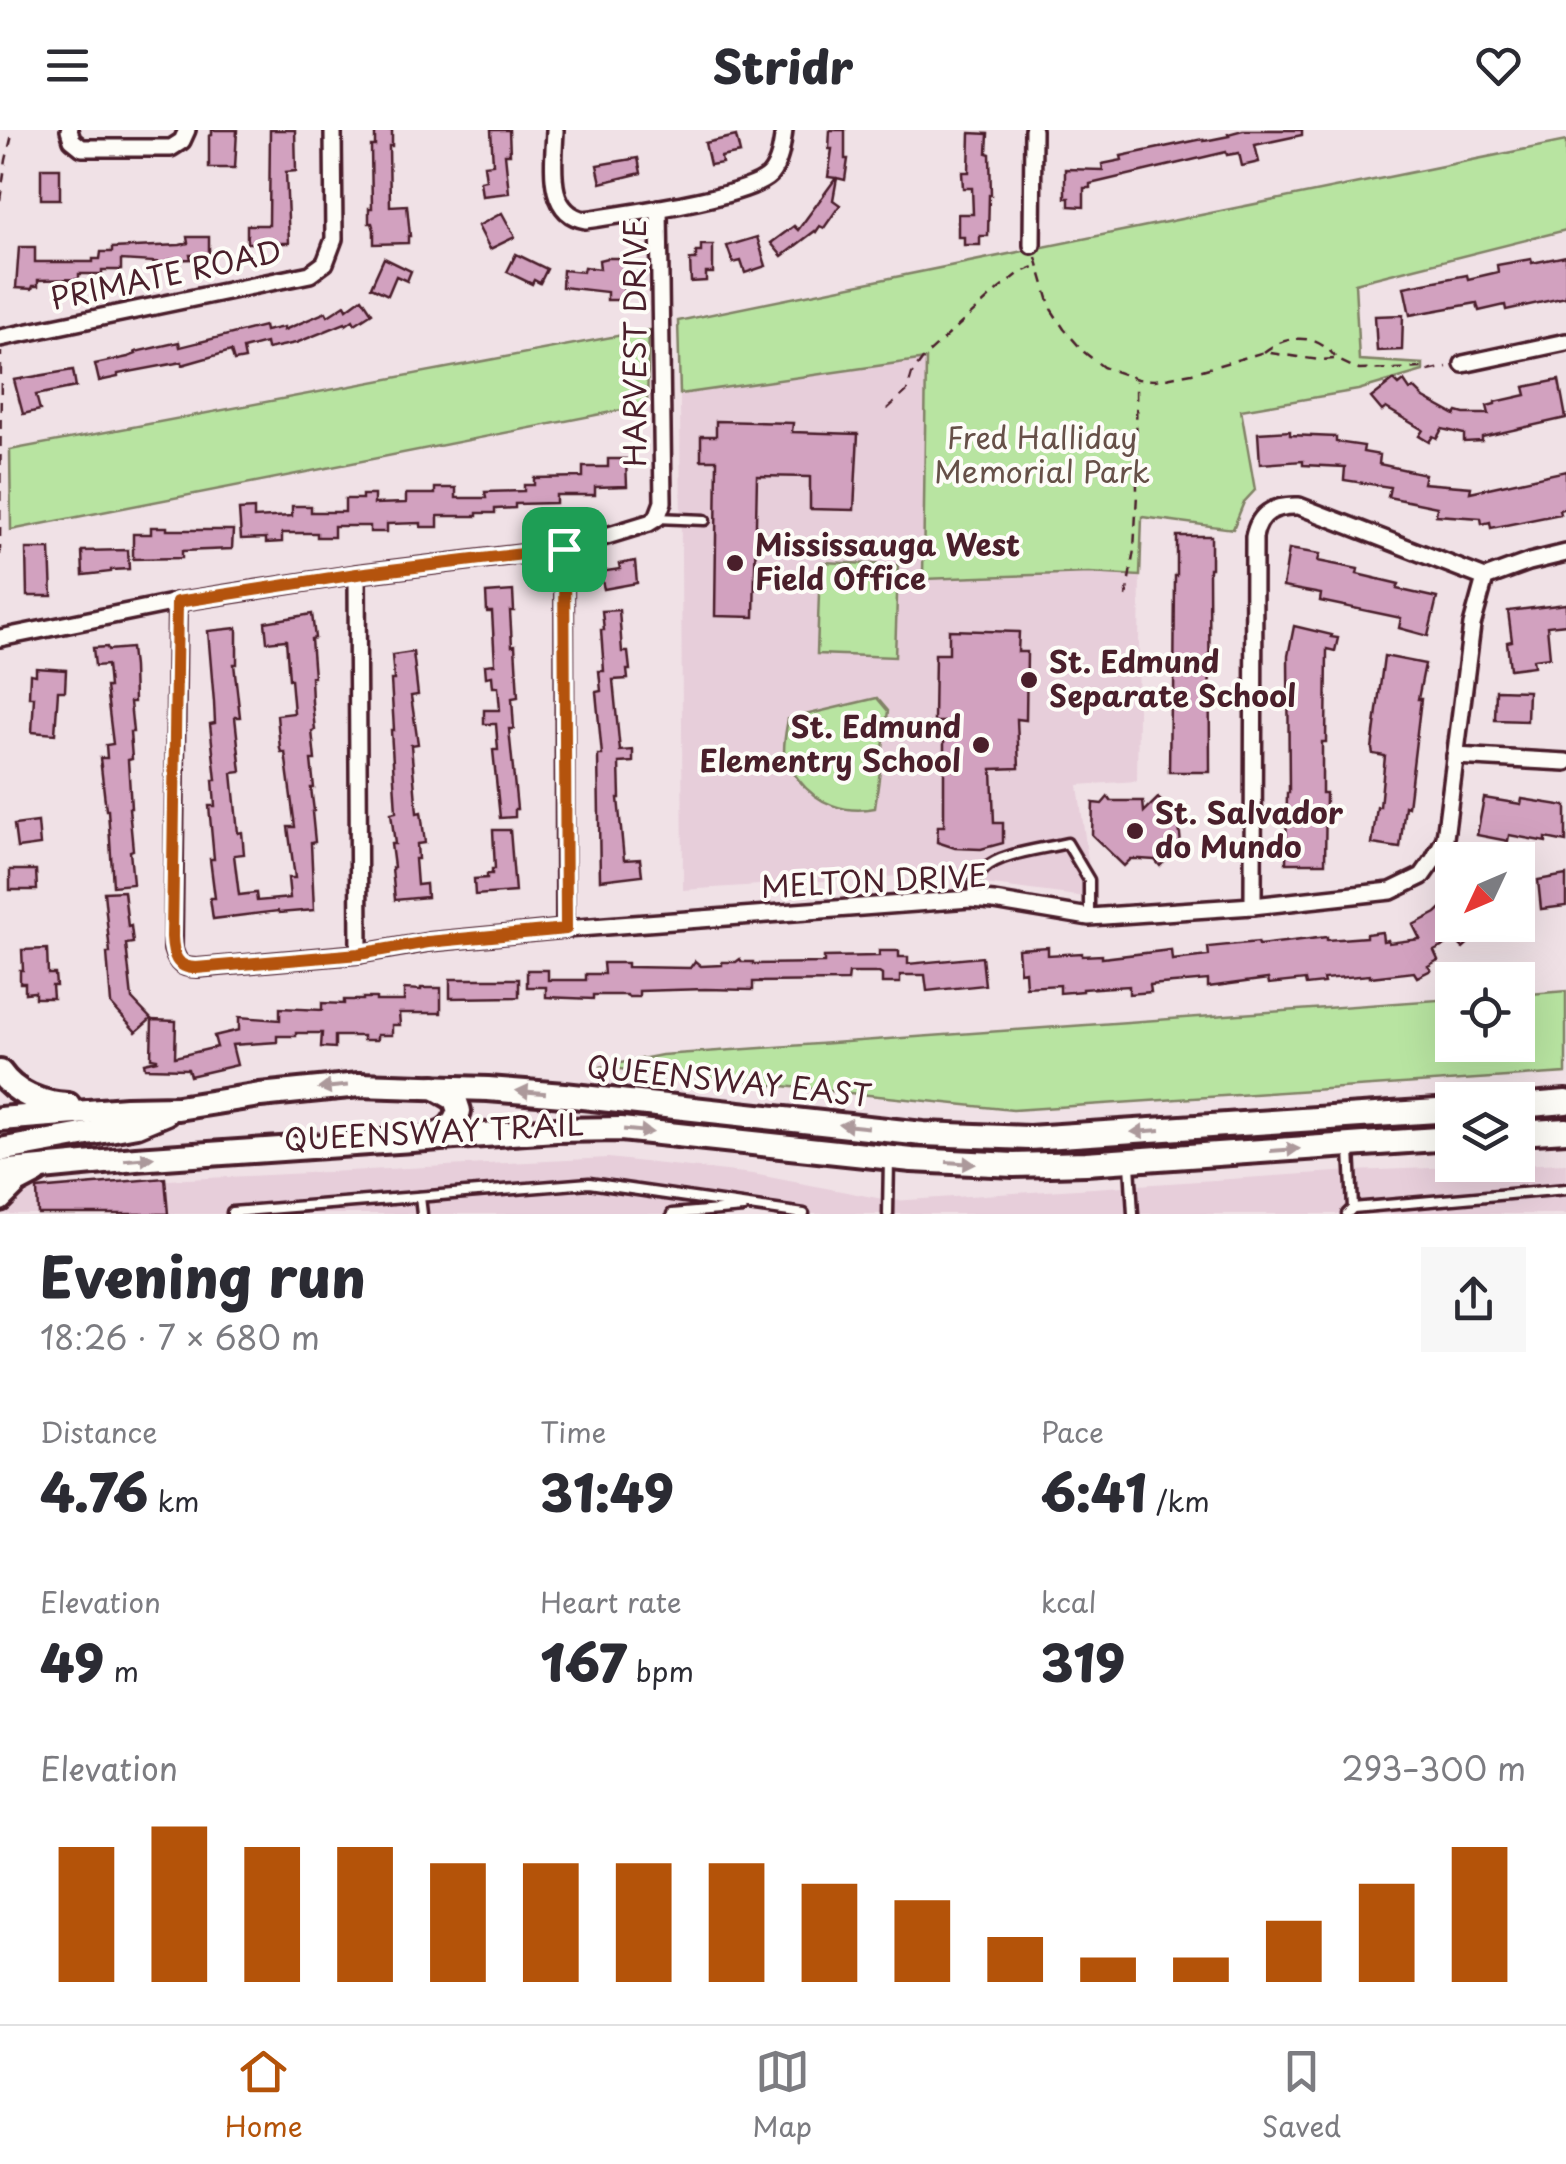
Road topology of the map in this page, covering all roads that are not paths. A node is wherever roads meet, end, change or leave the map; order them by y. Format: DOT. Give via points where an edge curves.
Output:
graph roads {
  1 [pos="69,130"];
  2 [pos="186,130"];
  3 [pos="334,130"];
  4 [pos="555,130"];
  5 [pos="784,130"];
  6 [pos="1053,130"];
  7 [pos="1033,132"];
  8 [pos="659,208"];
  9 [pos="1032,245"];
  10 [pos="0,338"];
  11 [pos="1566,342"];
  12 [pos="1463,364"];
  13 [pos="656,518"];
  14 [pos="705,520"];
  15 [pos="564,549"];
  16 [pos="1566,554"];
  17 [pos="357,574"];
  18 [pos="1485,578"];
  19 [pos="177,602"];
  20 [pos="0,638"];
  21 [pos="1456,756"];
  22 [pos="1566,762"];
  23 [pos="970,899"];
  24 [pos="1253,906"];
  25 [pos="1089,917"];
  26 [pos="566,929"];
  27 [pos="359,954"];
  28 [pos="0,1072"];
  29 [pos="431,1086"];
  30 [pos="1566,1102"];
  31 [pos="1535,1105"];
  32 [pos="178,1108"];
  33 [pos="126,1110"];
  34 [pos="1435,1111"];
  35 [pos="0,1119"];
  36 [pos="1566,1130"];
  37 [pos="1535,1132"];
  38 [pos="428,1139"];
  39 [pos="1435,1139"];
  40 [pos="1350,1145"];
  41 [pos="0,1150"];
  42 [pos="889,1158"];
  43 [pos="1130,1160"];
  44 [pos="42,1169"];
  45 [pos="0,1172"];
  46 [pos="1566,1189"];
  47 [pos="420,1196"];
  48 [pos="0,1199"];
  49 [pos="758,1207"];
  50 [pos="1350,1211"];
  51 [pos="232,1214"];
  52 [pos="422,1214"];
  53 [pos="672,1214"];
  54 [pos="804,1214"];
  55 [pos="888,1214"];
  56 [pos="1133,1214"];
  1 -- 2 [label="street" via="82,148 171,148"];
  3 -- 10 [label="street, PRIMATE ROAD" via="334,238 325,262 310,274"];
  4 -- 8 [label="street" via="556,193 574,218"];
  5 -- 8 [label="street, HARVEST DRIVE" via="767,178"];
  6 -- 7 [label="street"];
  7 -- 9 [label="street"];
  8 -- 13 [label="street, HARVEST DRIVE" via="662,502"];
  11 -- 12 [label="street"];
  13 -- 14 [label="lane"];
  13 -- 15 [label="street"];
  15 -- 17 [label="street"];
  15 -- 26 [label="street"];
  16 -- 18 [label="street"];
  17 -- 19 [label="street"];
  17 -- 27 [label="street"];
  18 -- 21 [label="street, MELTON DRIVE" via="1472,626"];
  18 -- 24 [label="street" via="1298,506 1276,507 1263,517 1254,537"];
  19 -- 20 [label="street"];
  19 -- 27 [label="street, MELTON DRIVE" via="176,959 196,968"];
  21 -- 22 [label="street"];
  21 -- 24 [label="street, MELTON DRIVE" via="1445,838 1422,876 1391,891"];
  23 -- 25 [label="street, MELTON DRIVE"];
  23 -- 25 [label="lane" via="978,877 998,860 1068,843 1090,880"];
  23 -- 26 [label="street, MELTON DRIVE"];
  24 -- 25 [label="street, MELTON DRIVE"];
  26 -- 27 [label="street, MELTON DRIVE"];
  28 -- 33 [label="main road" via="20,1091 52,1104"];
  29 -- 32 [label="main road, QUEENSWAY EAST, one-way" via="359,1085"];
  34 -- 29 [label="main road, QUEENSWAY EAST, one-way" via="1015,1137 923,1134"];
  29 -- 38 [label="main road" via="454,1099 460,1112 448,1130"];
  30 -- 31 [label="main road"];
  32 -- 33 [label="main road, QUEENSWAY EAST"];
  32 -- 41 [label="main road" via="137,1125"];
  33 -- 35 [label="main road, QUEENSWAY EAST"];
  36 -- 37 [label="main road"];
  38 -- 42 [label="main road, QUEENSWAY EAST, one-way" via="621,1129"];
  44 -- 38 [label="main road, QUEENSWAY EAST, one-way"];
  39 -- 40 [label="main road, QUEENSWAY EAST"];
  43 -- 40 [label="main road, QUEENSWAY EAST, one-way"];
  40 -- 50 [label="lane"];
  42 -- 43 [label="main road, QUEENSWAY EAST, one-way" via="1014,1165"];
  42 -- 55 [label="lane"];
  43 -- 56 [label="lane"];
  44 -- 45 [label="main road, QUEENSWAY EAST"];
  44 -- 48 [label="main road"];
  46 -- 50 [label="lane"];
  47 -- 49 [label="lane" via="589,1183"];
  47 -- 51 [label="lane"];
  47 -- 52 [label="lane"];
  49 -- 53 [label="lane"];
  49 -- 54 [label="lane"];
}
